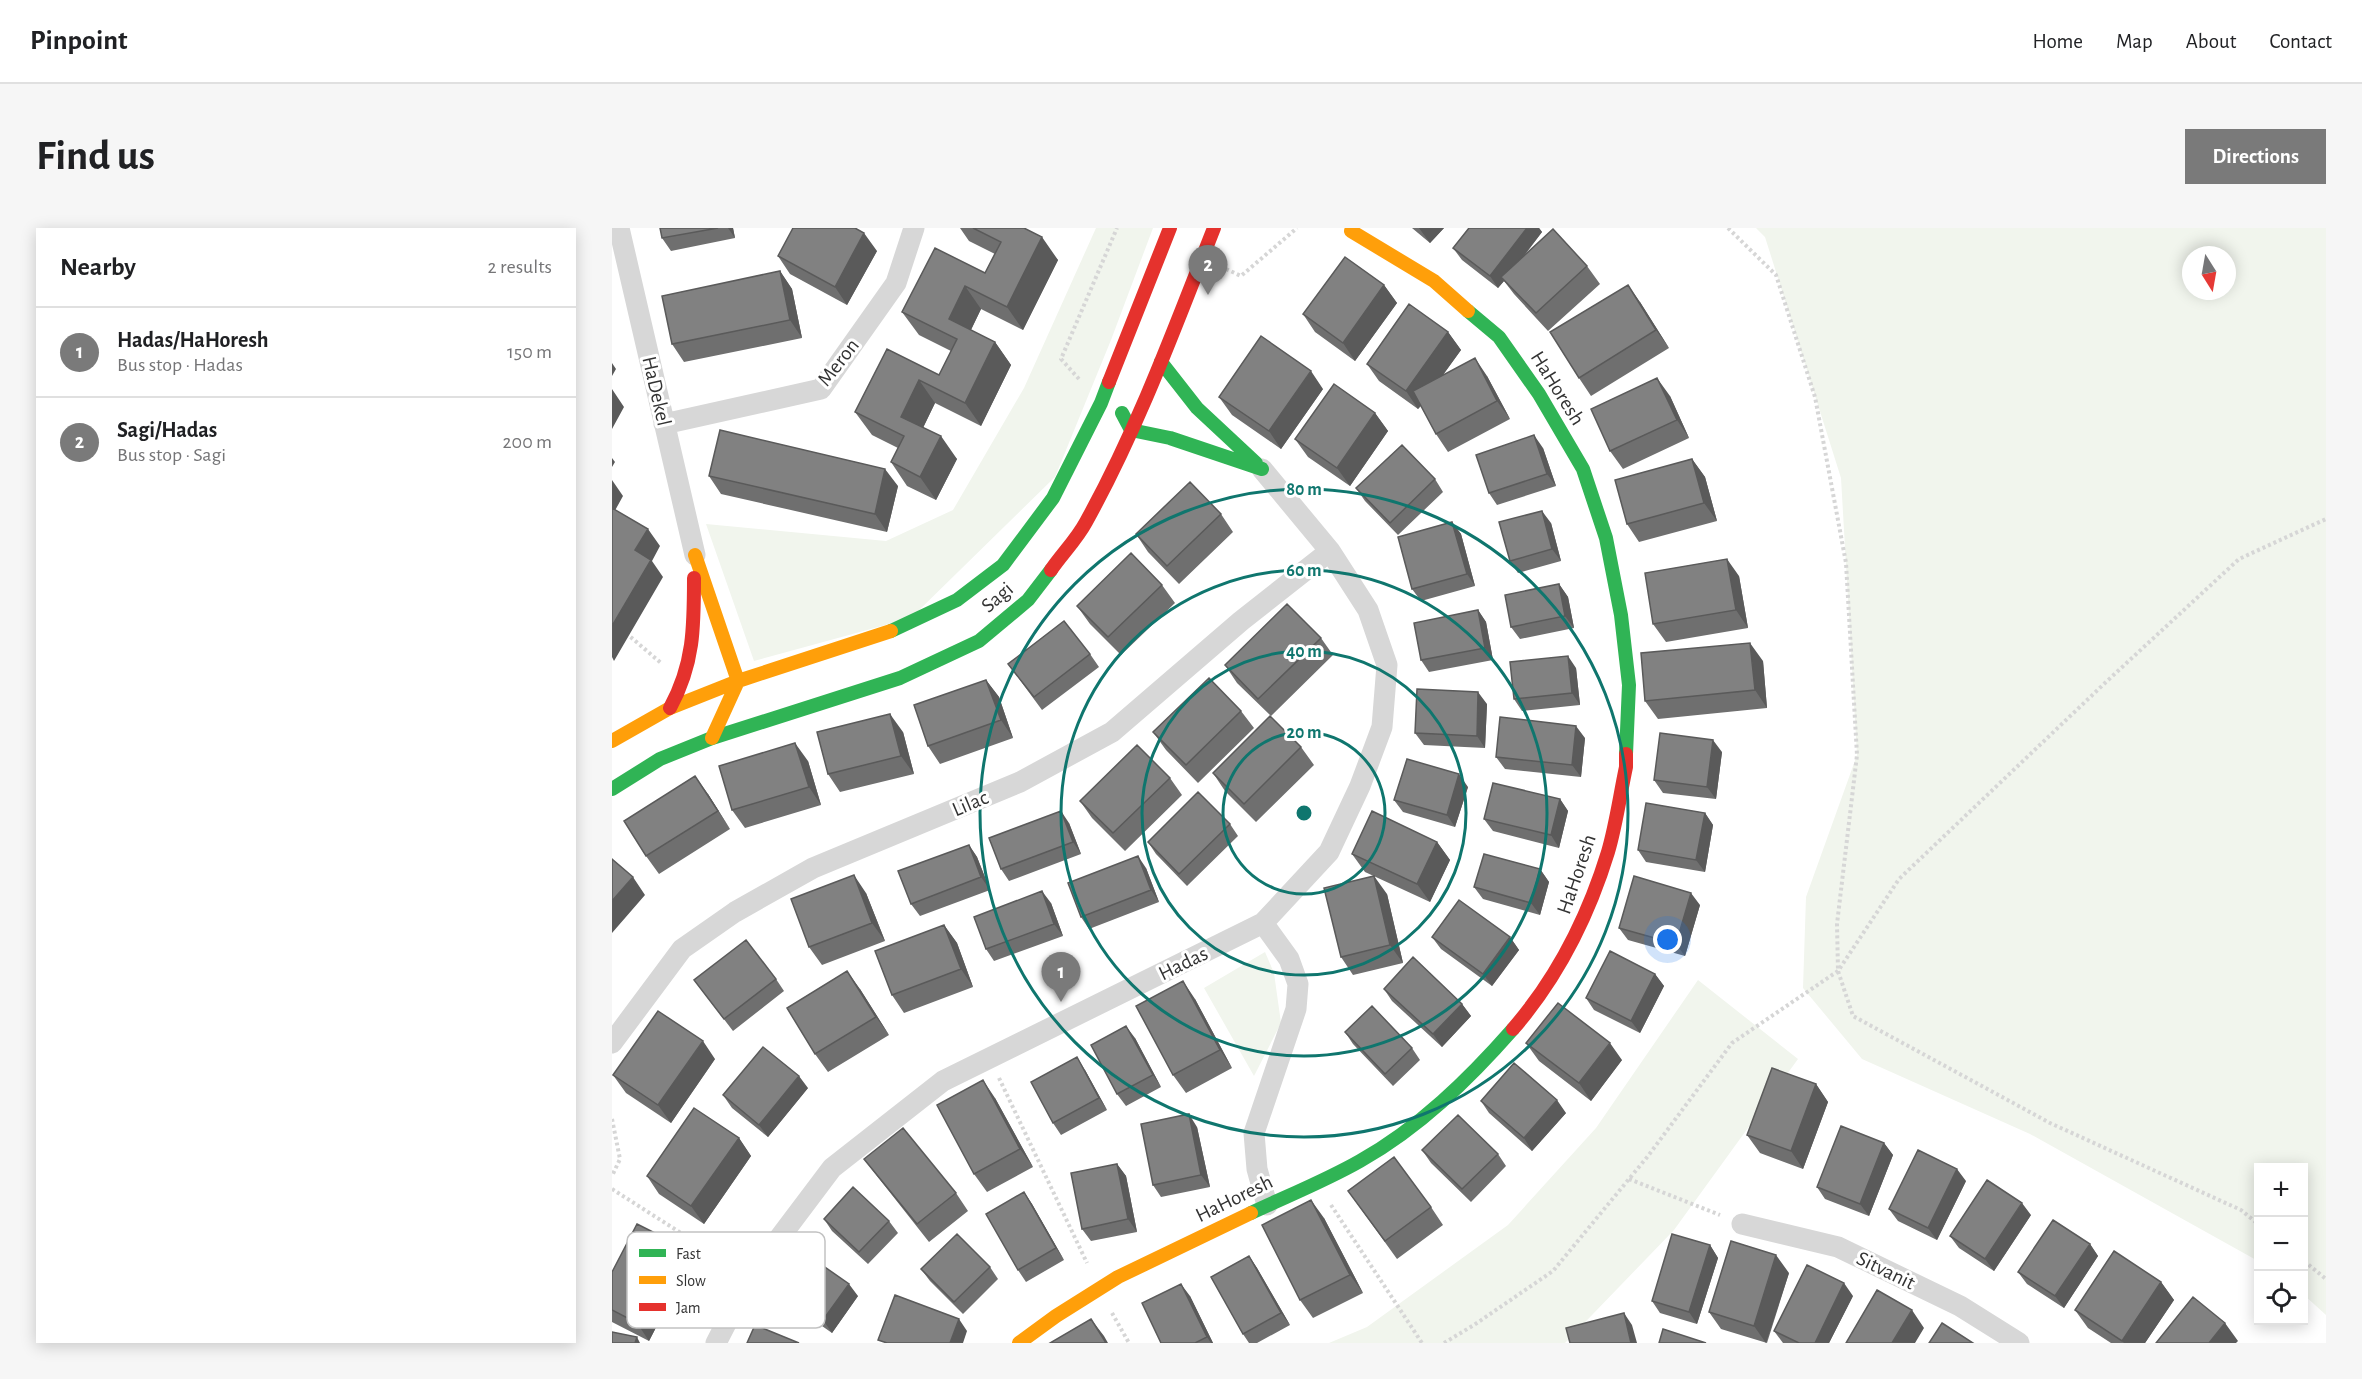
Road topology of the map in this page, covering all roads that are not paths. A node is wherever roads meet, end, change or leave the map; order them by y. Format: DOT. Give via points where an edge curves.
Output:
graph roads {
  1 [pos="619,228"];
  2 [pos="914,228"];
  3 [pos="1170,228"];
  4 [pos="1214,228"];
  5 [pos="1351,231"];
  6 [pos="1161,362"];
  7 [pos="1109,387"];
  8 [pos="664,424"];
  9 [pos="1131,430"];
  10 [pos="1262,469"];
  11 [pos="1330,551"];
  12 [pos="694,555"];
  13 [pos="738,681"];
  14 [pos="670,708"];
  15 [pos="712,738"];
  16 [pos="612,741"];
  17 [pos="612,789"];
  18 [pos="1263,923"];
  19 [pos="612,1043"];
  20 [pos="1267,1204"];
  21 [pos="1742,1224"];
  22 [pos="784,1232"];
  23 [pos="724,1328"];
  24 [pos="716,1343"];
  25 [pos="1019,1343"];
  26 [pos="2019,1343"];
  1 -- 8 [label="street, HaDekel"];
  2 -- 8 [label="street, Meron" via="896,283 821,389"];
  3 -- 7 [label="street, Sagi"];
  4 -- 6 [label="street, Sagi"];
  5 -- 20 [label="street, HaHoresh" via="1434,281 1499,337 1539,394 1583,469 1606,538 1621,615 1629,685 1626,767 1608,851 1582,925 1526,1014 1476,1071 1407,1130 1360,1161"];
  6 -- 9 [label="street, Sagi"];
  6 -- 10 [label="street" via="1197,408"];
  7 -- 9 [label="street"];
  7 -- 13 [label="street, Sagi" via="1053,498 1003,565 957,600 881,636"];
  8 -- 12 [label="street, HaDekel"];
  9 -- 10 [label="street" via="1170,438"];
  9 -- 15 [label="street, Sagi" via="1085,524 1028,600 979,641 900,678"];
  10 -- 11 [label="street, Hadas"];
  11 -- 18 [label="street, Hadas" via="1368,610 1387,664 1382,727 1329,852"];
  11 -- 19 [label="street, Lilac" via="1112,732 1020,782 813,868 735,912 682,948"];
  12 -- 13 [label="street"];
  12 -- 14 [label="street" via="690,664"];
  13 -- 14 [label="street, Sagi"];
  13 -- 15 [label="street"];
  14 -- 16 [label="street, Sagi"];
  15 -- 17 [label="street, Sagi" via="660,759"];
  18 -- 20 [label="street" via="1290,959 1298,984 1296,1009 1254,1133 1257,1169"];
  18 -- 22 [label="street, Hadas" via="943,1081 832,1168"];
  20 -- 25 [label="street, HaHoresh" via="1118,1277"];
  21 -- 26 [label="street, Sitvanit" via="1838,1247 1960,1305"];
  23 -- 24 [label="street, Hadas"];
}
